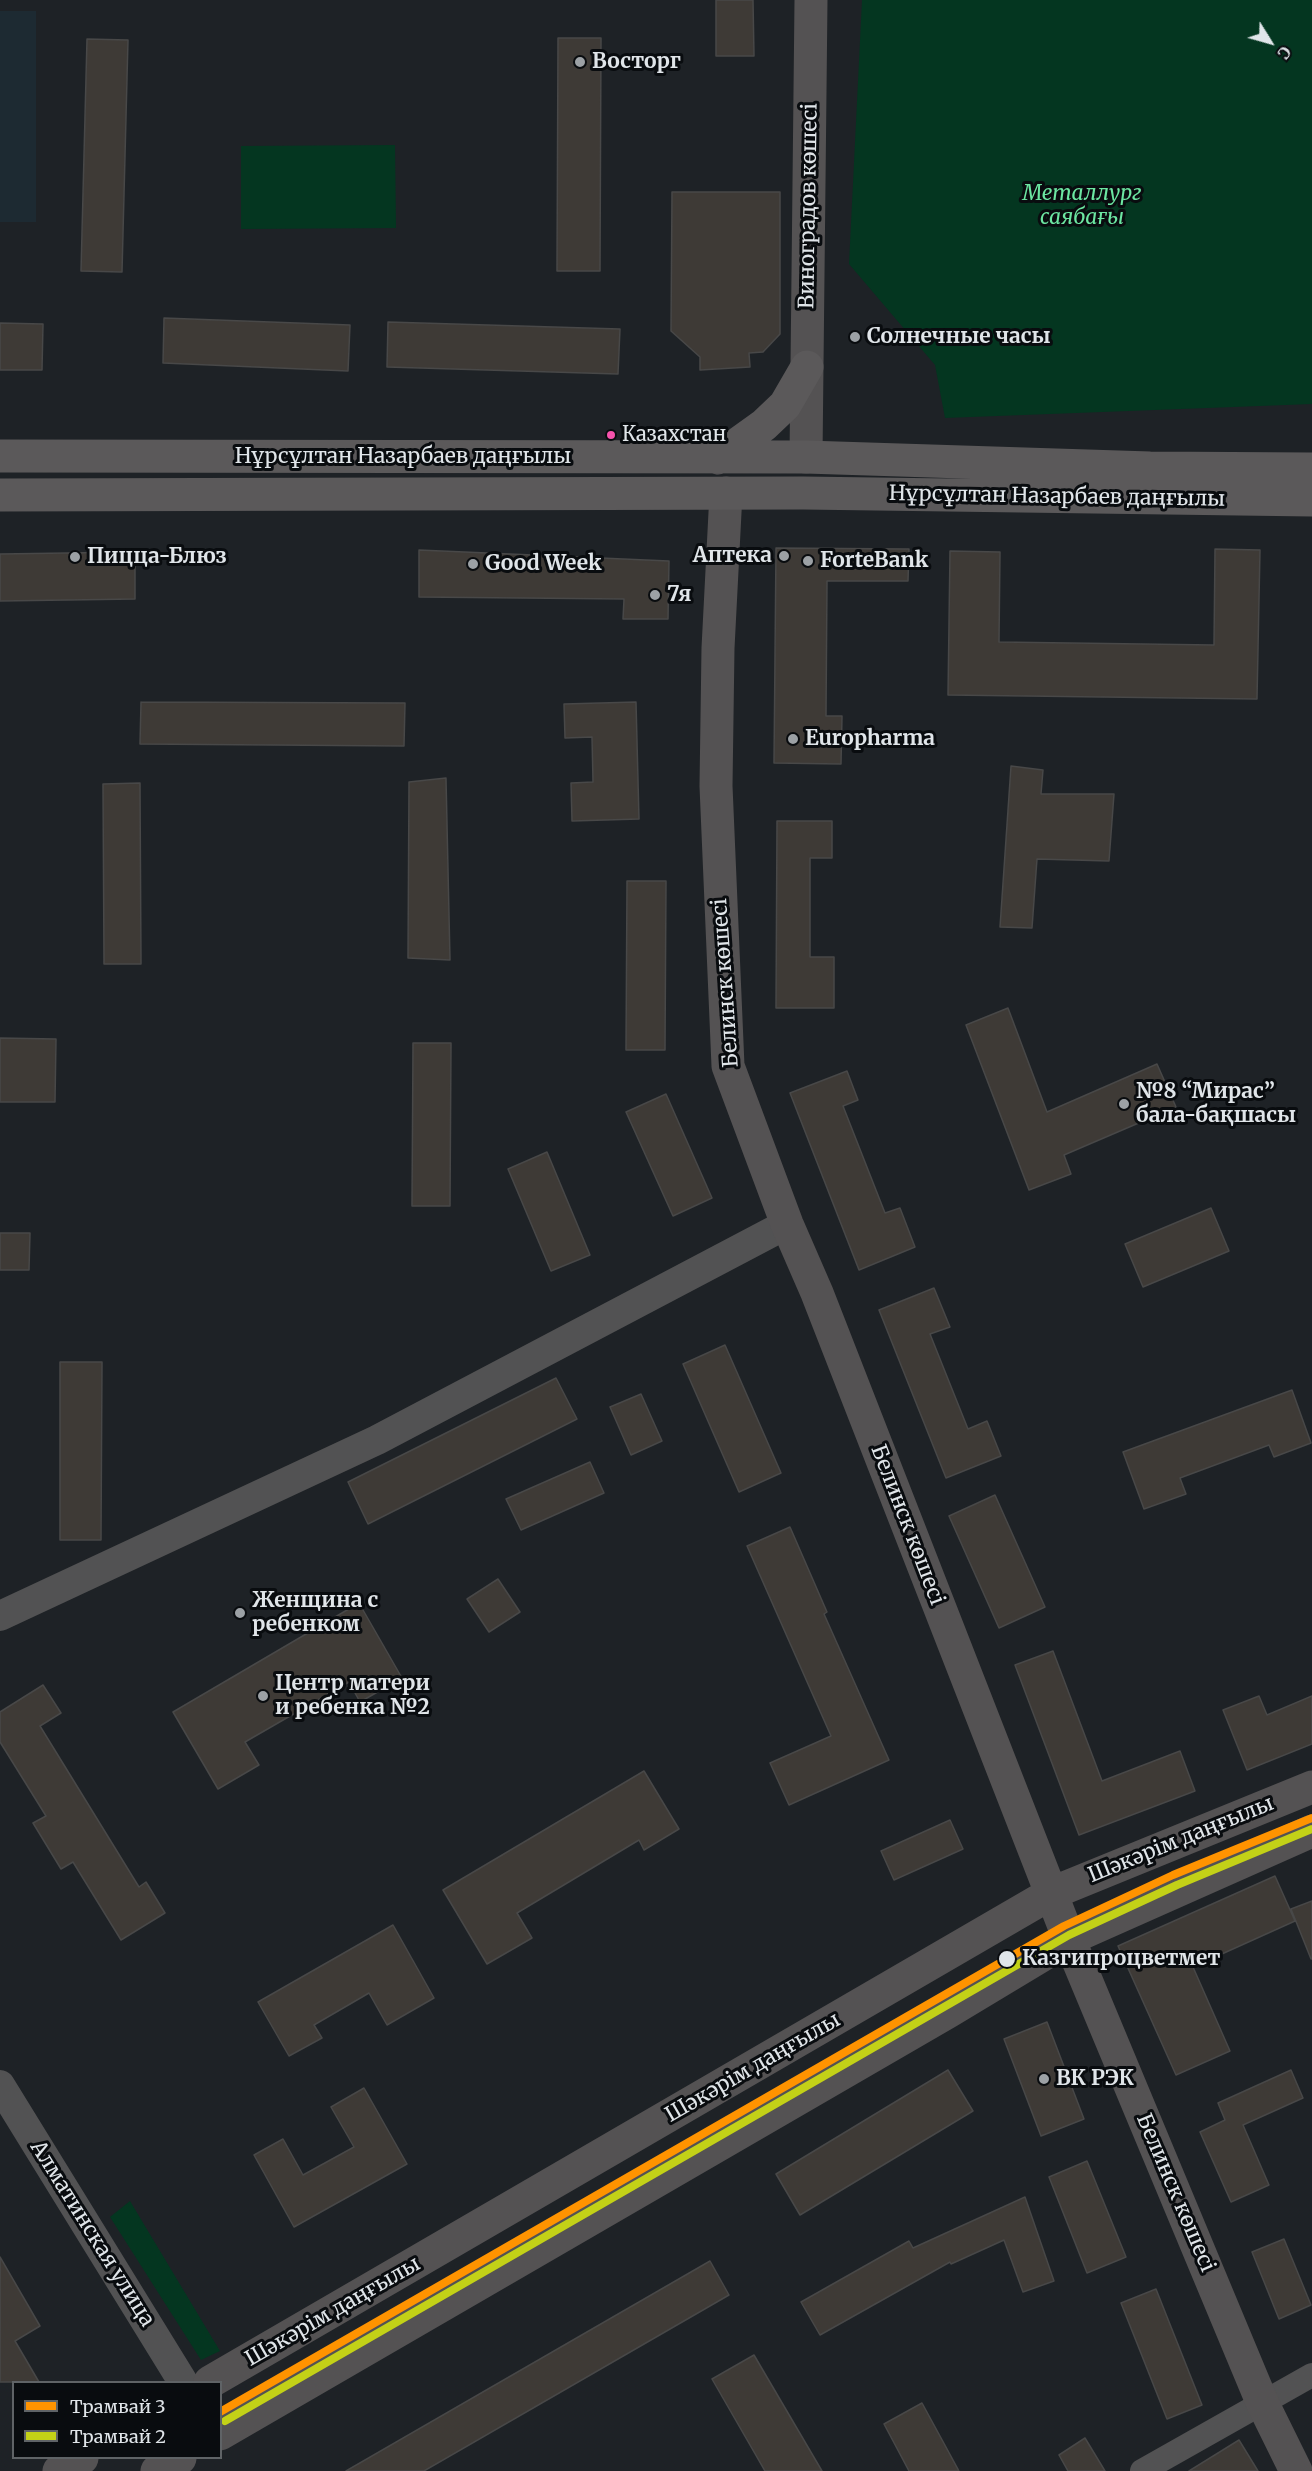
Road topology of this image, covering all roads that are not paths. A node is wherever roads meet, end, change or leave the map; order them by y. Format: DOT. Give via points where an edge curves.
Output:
graph roads {
  1 [pos="811,0"];
  2 [pos="807,367"];
  3 [pos="0,456"];
  4 [pos="806,457"];
  5 [pos="722,458"];
  6 [pos="1312,469"];
  7 [pos="726,493"];
  8 [pos="803,493"];
  9 [pos="0,495"];
  10 [pos="1312,500"];
  11 [pos="787,1224"];
  12 [pos="0,1616"];
  13 [pos="1312,1787"];
  14 [pos="1312,1831"];
  15 [pos="1052,1893"];
  16 [pos="1069,1940"];
  17 [pos="0,2085"];
  18 [pos="1312,2375"];
  19 [pos="182,2381"];
  20 [pos="212,2381"];
  21 [pos="1262,2402"];
  22 [pos="222,2433"];
  23 [pos="79,2459"];
  24 [pos="177,2459"];
  25 [pos="59,2471"];
  26 [pos="157,2471"];
  27 [pos="1142,2471"];
  28 [pos="1296,2471"];
  1 -- 2 [label="main road, Виноградов көшесі"];
  2 -- 4 [label="main road, Виноградов көшесі"];
  2 -- 5 [label="main road" via="785,405"];
  3 -- 5 [label="main road, Нұрсұлтан Назарбаев даңғылы"];
  4 -- 5 [label="main road, Нұрсұлтан Назарбаев даңғылы"];
  4 -- 6 [label="main road, Нұрсұлтан Назарбаев даңғылы"];
  4 -- 8 [label="main road"];
  5 -- 7 [label="main road"];
  7 -- 8 [label="main road, Нұрсұлтан Назарбаев даңғылы"];
  7 -- 9 [label="main road, Нұрсұлтан Назарбаев даңғылы"];
  7 -- 11 [label="main road, Белинск көшесі" via="716,786 728,1066"];
  8 -- 10 [label="main road, Нұрсұлтан Назарбаев даңғылы"];
  11 -- 12 [label="street" via="377,1440"];
  11 -- 15 [label="main road, Белинск көшесі"];
  13 -- 15 [label="main road, Шәкәрім даңғылы"];
  14 -- 16 [label="main road, Шәкәрім даңғылы"];
  15 -- 16 [label="main road, Белинск көшесі"];
  15 -- 20 [label="main road, Шәкәрім даңғылы"];
  16 -- 21 [label="main road, Белинск көшесі"];
  16 -- 22 [label="main road, Шәкәрім даңғылы"];
  17 -- 19 [label="street, Алматинская улица"];
  18 -- 21 [label="street"];
  21 -- 27 [label="street"];
  21 -- 28 [label="main road, Белинск көшесі"];
  23 -- 25 [label="main road"];
  24 -- 26 [label="main road"];
}
